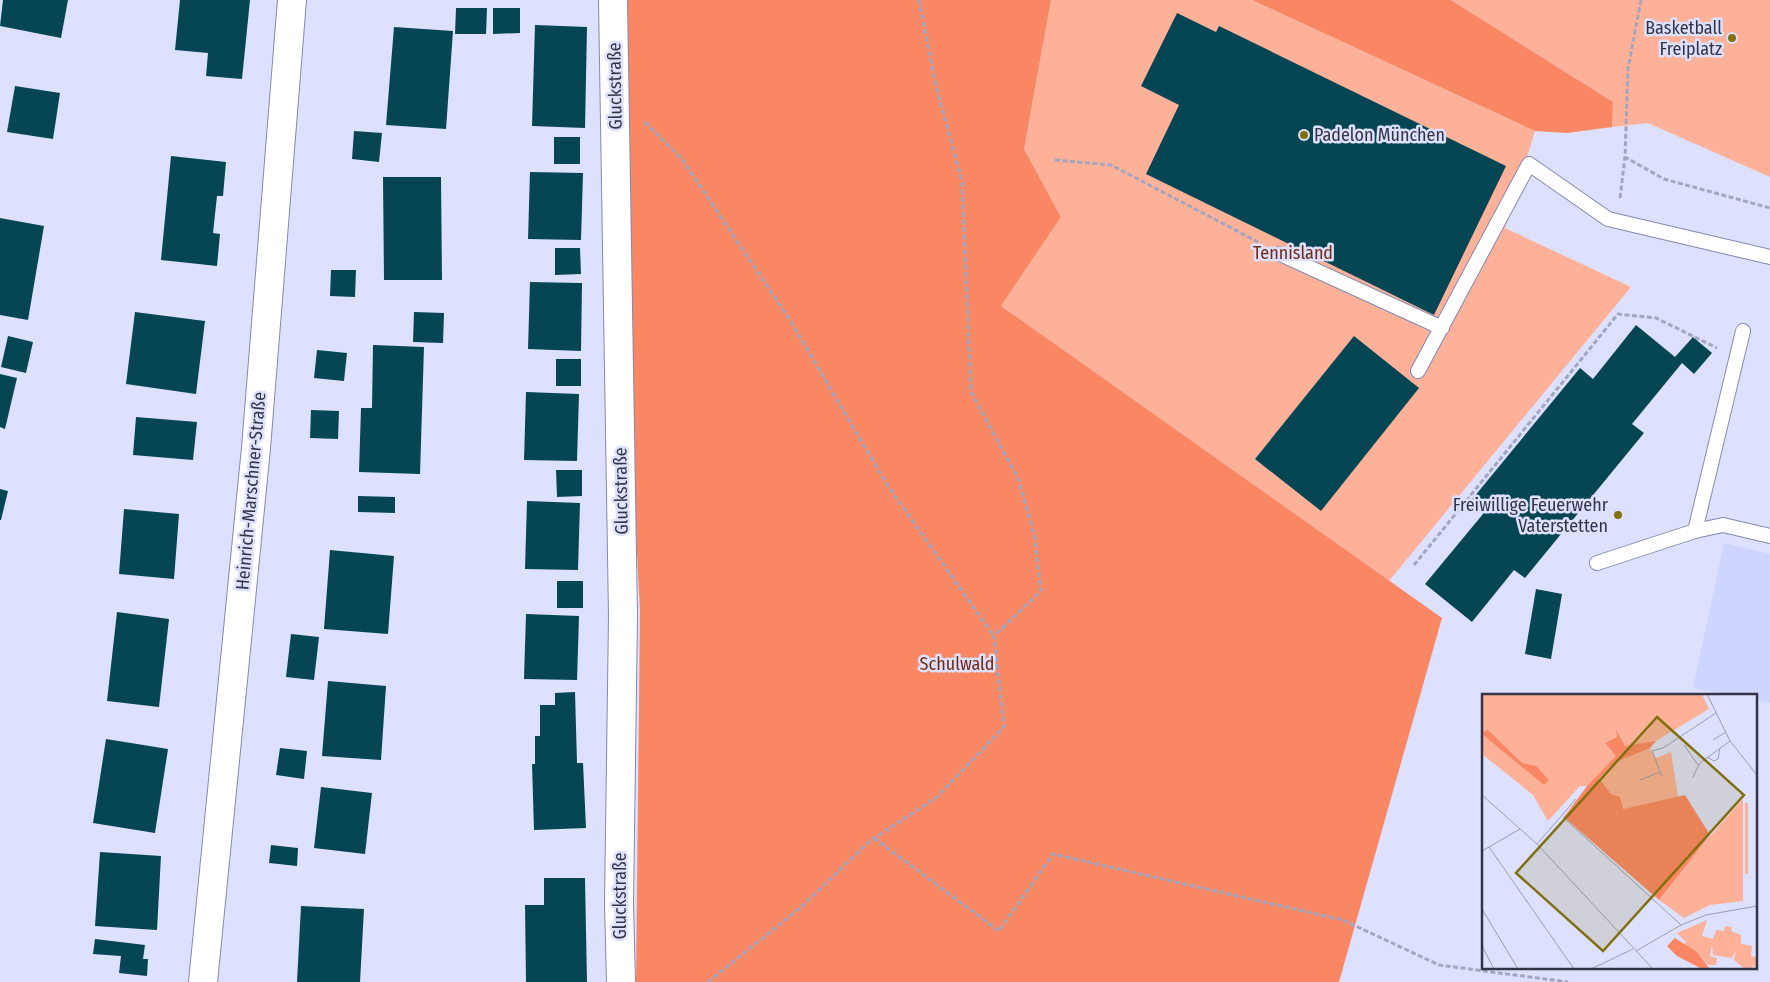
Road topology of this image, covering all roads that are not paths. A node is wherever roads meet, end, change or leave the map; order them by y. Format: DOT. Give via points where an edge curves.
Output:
graph roads {
  1 [pos="292,0"];
  2 [pos="613,0"];
  3 [pos="1280,254"];
  4 [pos="1770,257"];
  5 [pos="1442,328"];
  6 [pos="1743,331"];
  7 [pos="1418,371"];
  8 [pos="1695,531"];
  9 [pos="1770,536"];
  10 [pos="1597,563"];
  11 [pos="203,982"];
  12 [pos="621,982"];
  1 -- 11 [label="street, Heinrich-Marschner-Straße" via="255,458"];
  2 -- 12 [label="street, Gluckstraße" via="623,616"];
  3 -- 5 [label="lane"];
  4 -- 5 [label="lane" via="1608,219 1529,164"];
  5 -- 7 [label="lane"];
  6 -- 8 [label="lane"];
  8 -- 9 [label="lane" via="1723,525"];
  8 -- 10 [label="lane"];
}
